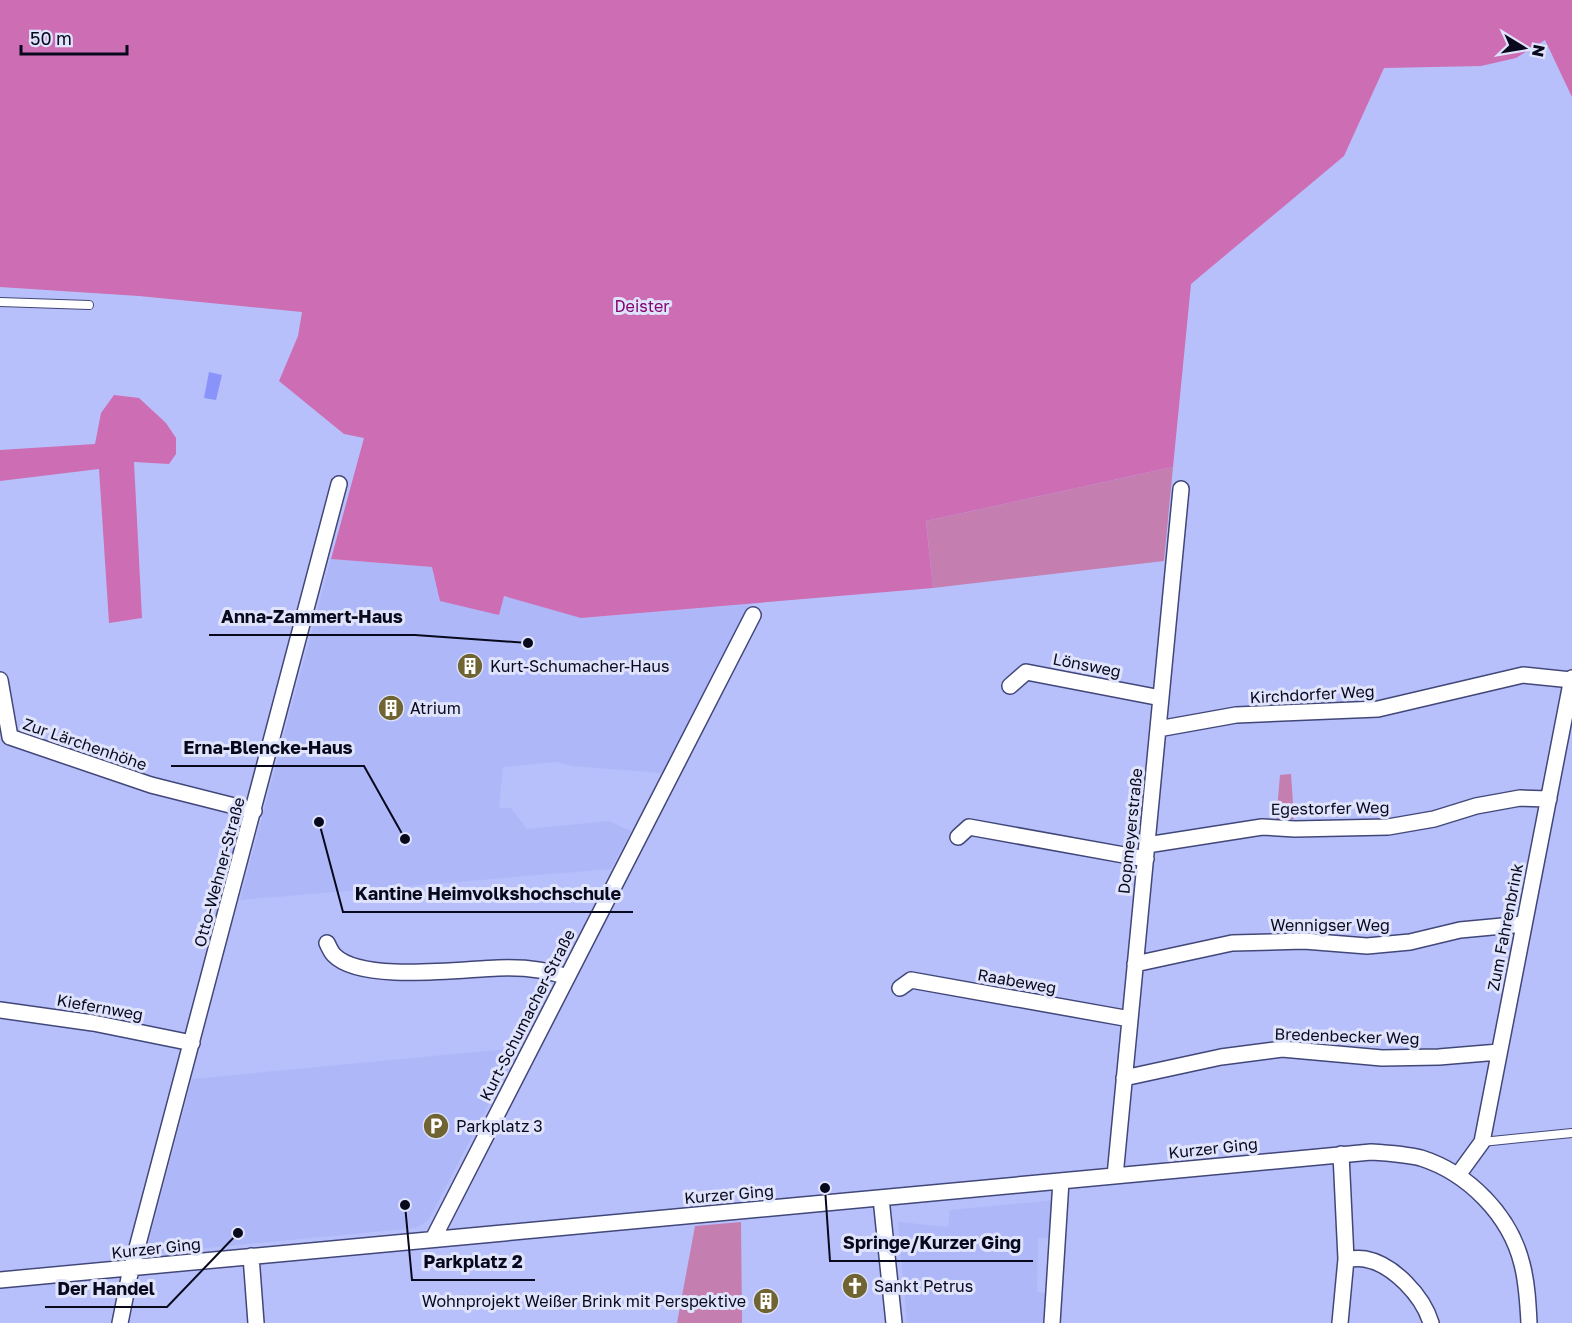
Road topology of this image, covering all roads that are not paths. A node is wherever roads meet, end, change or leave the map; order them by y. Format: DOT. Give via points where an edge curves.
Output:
graph roads {
  1 [pos="0,302"];
  2 [pos="89,305"];
  3 [pos="339,484"];
  4 [pos="1181,489"];
  5 [pos="753,615"];
  6 [pos="1572,679"];
  7 [pos="0,680"];
  8 [pos="1010,686"];
  9 [pos="1161,698"];
  10 [pos="1158,729"];
  11 [pos="5,742"];
  12 [pos="1549,799"];
  13 [pos="254,811"];
  14 [pos="958,837"];
  15 [pos="1146,852"];
  16 [pos="1524,924"];
  17 [pos="327,943"];
  18 [pos="1135,964"];
  19 [pos="567,977"];
  20 [pos="900,988"];
  21 [pos="0,1010"];
  22 [pos="1130,1019"];
  23 [pos="192,1043"];
  24 [pos="1499,1052"];
  25 [pos="1124,1078"];
  26 [pos="1572,1133"];
  27 [pos="1482,1142"];
  28 [pos="1341,1154"];
  29 [pos="1458,1175"];
  30 [pos="1115,1176"];
  31 [pos="1061,1181"];
  32 [pos="881,1198"];
  33 [pos="433,1239"];
  34 [pos="251,1256"];
  35 [pos="1346,1259"];
  36 [pos="132,1269"];
  37 [pos="0,1280"];
  38 [pos="120,1323"];
  39 [pos="256,1323"];
  40 [pos="894,1323"];
  41 [pos="1052,1323"];
  42 [pos="1340,1323"];
  43 [pos="1431,1323"];
  44 [pos="1529,1323"];
  1 -- 2 [label="lane"];
  3 -- 13 [label="street, Otto-Wehner-Straße"];
  4 -- 9 [label="street, Dopmeyerstraße"];
  5 -- 19 [label="street, Kurt-Schumacher-Straße"];
  6 -- 10 [label="street, Kirchdorfer Weg" via="1523,675 1378,709 1236,715"];
  6 -- 12 [label="street, Zum Fahrenbrink"];
  7 -- 11 [label="street"];
  8 -- 9 [label="street, Lönsweg" via="1026,672"];
  9 -- 10 [label="street, Dopmeyerstraße"];
  10 -- 15 [label="street, Dopmeyerstraße"];
  11 -- 13 [label="street, Zur Lärchenhöhe"];
  12 -- 15 [label="street, Egestorfer Weg" via="1520,798 1388,827 1262,827"];
  12 -- 16 [label="street, Zum Fahrenbrink"];
  13 -- 23 [label="street, Otto-Wehner-Straße"];
  14 -- 15 [label="street, Egestorfer Weg" via="969,827"];
  15 -- 18 [label="street, Dopmeyerstraße"];
  16 -- 18 [label="street, Wennigser Weg" via="1367,946 1304,941 1232,943"];
  16 -- 24 [label="street, Zum Fahrenbrink"];
  17 -- 19 [label="street" via="335,955 348,963 368,968 437,973 514,968 548,970"];
  18 -- 22 [label="street, Dopmeyerstraße"];
  19 -- 33 [label="street, Kurt-Schumacher-Straße"];
  20 -- 22 [label="street, Raabeweg" via="911,980"];
  21 -- 23 [label="street, Kiefernweg"];
  22 -- 25 [label="street, Dopmeyerstraße"];
  23 -- 36 [label="street, Otto-Wehner-Straße"];
  24 -- 25 [label="street, Bredenbecker Weg" via="1382,1058 1282,1049 1221,1057"];
  24 -- 27 [label="street, Zum Fahrenbrink"];
  25 -- 30 [label="street, Dopmeyerstraße"];
  26 -- 27 [label="lane"];
  27 -- 29 [label="street, Zum Fahrenbrink"];
  28 -- 29 [label="street, Kurzer Ging" via="1421,1158"];
  28 -- 30 [label="street, Kurzer Ging"];
  28 -- 35 [label="street"];
  29 -- 44 [label="street, Kurzer Ging" via="1491,1205 1513,1240 1522,1263"];
  30 -- 31 [label="street, Kurzer Ging"];
  31 -- 32 [label="street, Kurzer Ging"];
  31 -- 41 [label="street"];
  32 -- 33 [label="street, Kurzer Ging"];
  32 -- 40 [label="street"];
  33 -- 34 [label="street, Kurzer Ging"];
  34 -- 36 [label="street, Kurzer Ging"];
  34 -- 39 [label="street"];
  35 -- 42 [label="street"];
  35 -- 43 [label="street" via="1365,1259 1382,1265 1415,1293"];
  36 -- 37 [label="street, Kurzer Ging"];
  36 -- 38 [label="street, Otto-Wehner-Straße"];
}
